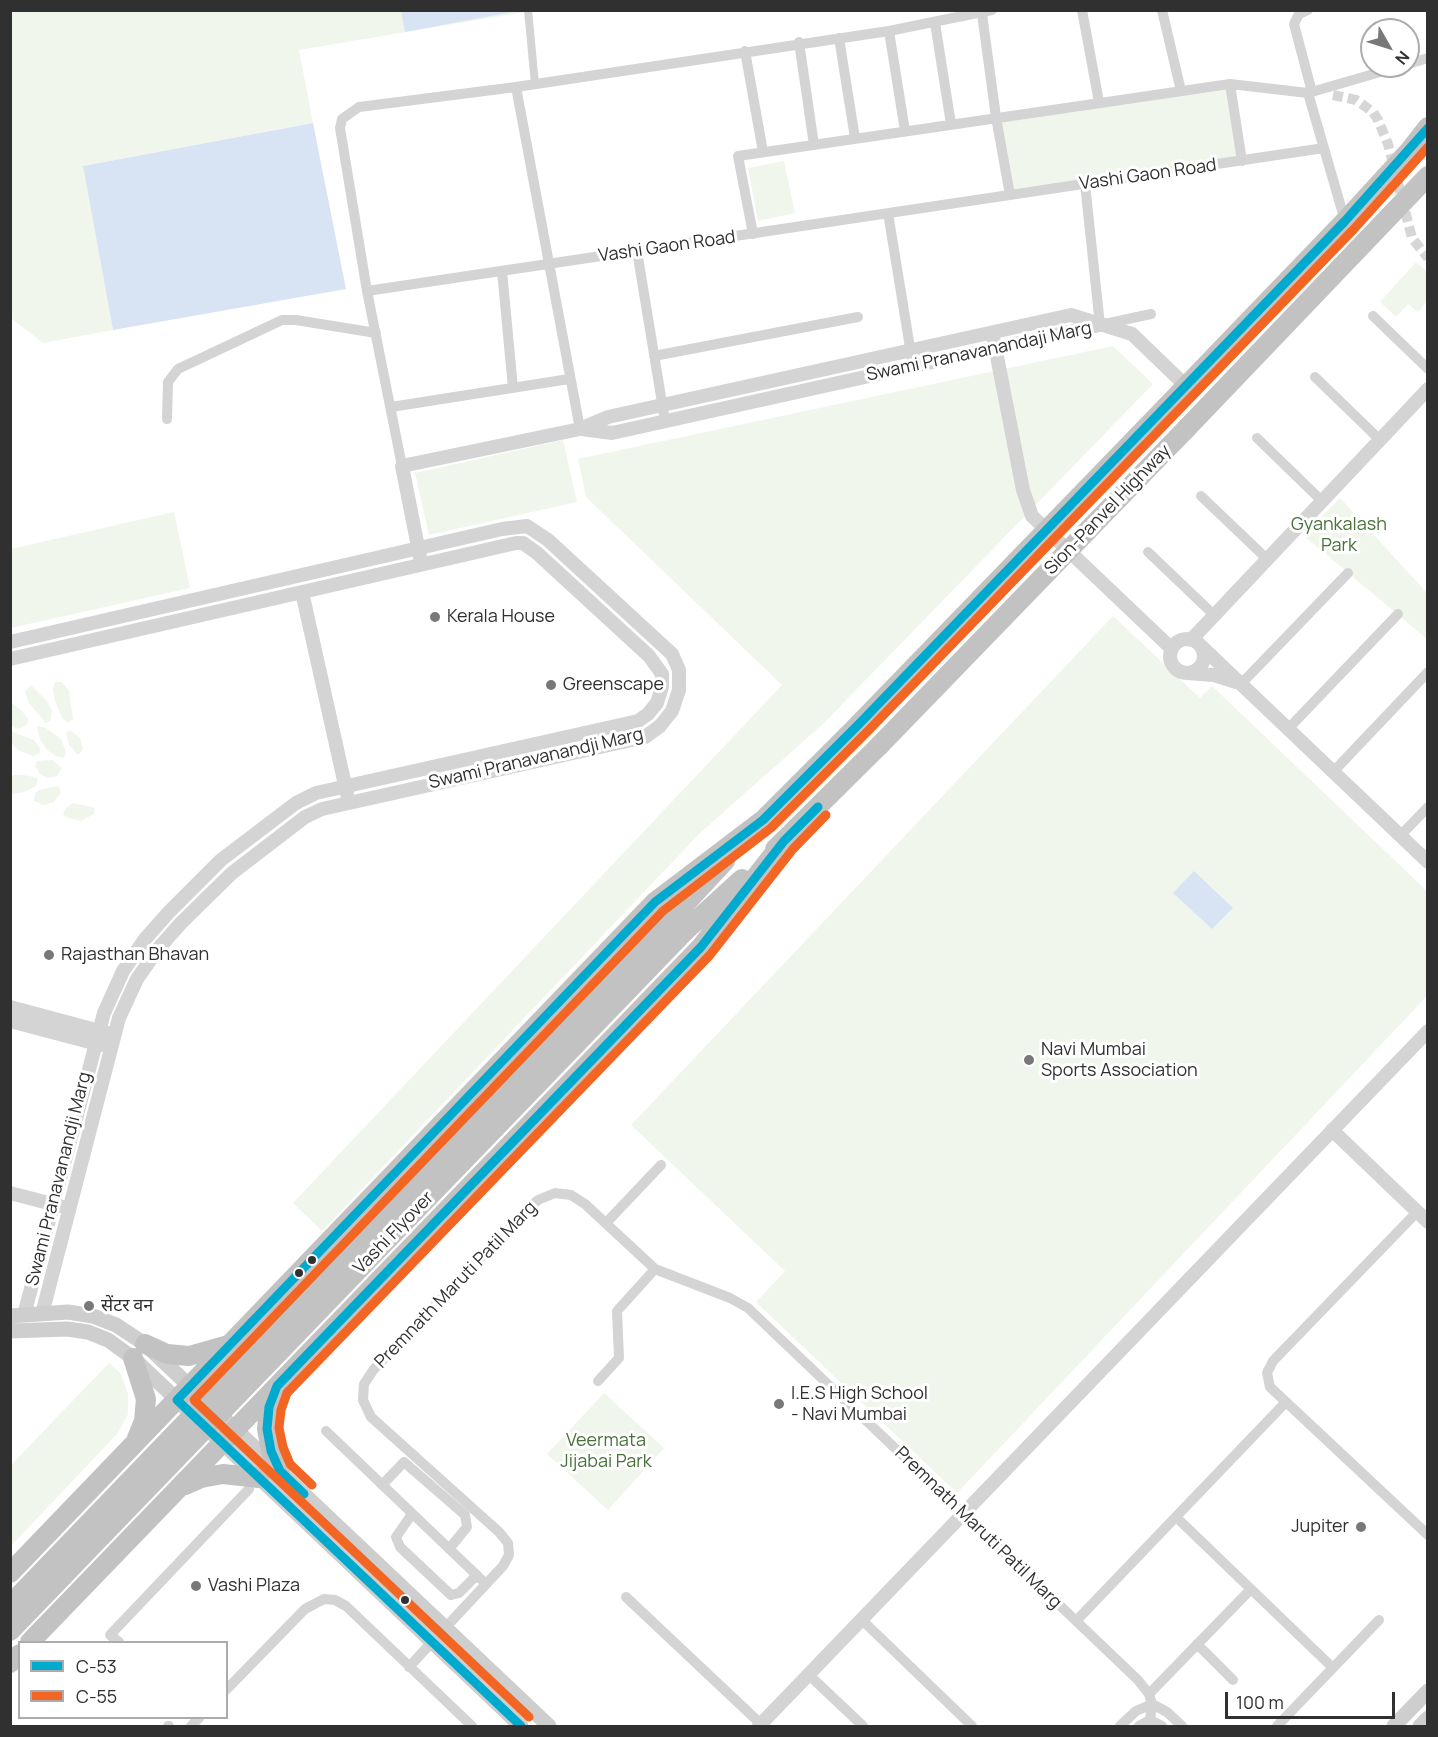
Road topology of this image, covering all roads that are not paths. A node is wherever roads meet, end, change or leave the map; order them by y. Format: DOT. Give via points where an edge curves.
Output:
graph roads {
  1 [pos="528,10"];
  2 [pos="1082,10"];
  3 [pos="1162,10"];
  4 [pos="1308,10"];
  5 [pos="987,12"];
  6 [pos="935,23"];
  7 [pos="889,31"];
  8 [pos="839,38"];
  9 [pos="799,42"];
  10 [pos="745,51"];
  11 [pos="1361,78"];
  12 [pos="535,84"];
  13 [pos="1230,84"];
  14 [pos="516,87"];
  15 [pos="1181,91"];
  16 [pos="1310,93"];
  17 [pos="1333,95"];
  18 [pos="1099,102"];
  19 [pos="996,117"];
  20 [pos="951,124"];
  21 [pos="1428,127"];
  22 [pos="905,131"];
  23 [pos="855,138"];
  24 [pos="814,145"];
  25 [pos="1324,148"];
  26 [pos="763,153"];
  27 [pos="1242,161"];
  28 [pos="1428,176"];
  29 [pos="1085,184"];
  30 [pos="1010,195"];
  31 [pos="888,213"];
  32 [pos="1345,221"];
  33 [pos="753,234"];
  34 [pos="637,251"];
  35 [pos="547,264"];
  36 [pos="502,271"];
  37 [pos="367,291"];
  38 [pos="1151,314"];
  39 [pos="1373,316"];
  40 [pos="858,317"];
  41 [pos="1100,325"];
  42 [pos="993,332"];
  43 [pos="376,333"];
  44 [pos="996,348"];
  45 [pos="911,350"];
  46 [pos="654,356"];
  47 [pos="914,366"];
  48 [pos="1428,369"];
  49 [pos="1315,377"];
  50 [pos="569,379"];
  51 [pos="1186,386"];
  52 [pos="513,388"];
  53 [pos="1428,389"];
  54 [pos="662,405"];
  55 [pos="391,407"];
  56 [pos="167,418"];
  57 [pos="665,421"];
  58 [pos="580,429"];
  59 [pos="1257,438"];
  60 [pos="1380,440"];
  61 [pos="402,466"];
  62 [pos="1201,496"];
  63 [pos="1322,501"];
  64 [pos="419,548"];
  65 [pos="1148,552"];
  66 [pos="1267,559"];
  67 [pos="422,565"];
  68 [pos="1348,573"];
  69 [pos="302,592"];
  70 [pos="1398,614"];
  71 [pos="1214,615"];
  72 [pos="10,642"];
  73 [pos="1195,643"];
  74 [pos="1172,649"];
  75 [pos="10,659"];
  76 [pos="1428,672"];
  77 [pos="1186,673"];
  78 [pos="1241,684"];
  79 [pos="1288,729"];
  80 [pos="1333,772"];
  81 [pos="346,786"];
  82 [pos="349,802"];
  83 [pos="1428,807"];
  84 [pos="763,820"];
  85 [pos="1400,836"];
  86 [pos="784,841"];
  87 [pos="1428,862"];
  88 [pos="678,925"];
  89 [pos="10,1007"];
  90 [pos="10,1021"];
  91 [pos="1428,1031"];
  92 [pos="96,1037"];
  93 [pos="113,1042"];
  94 [pos="1332,1131"];
  95 [pos="661,1165"];
  96 [pos="10,1193"];
  97 [pos="53,1204"];
  98 [pos="68,1208"];
  99 [pos="1417,1212"];
  100 [pos="1428,1222"];
  101 [pos="606,1223"];
  102 [pos="655,1269"];
  103 [pos="42,1314"];
  104 [pos="17,1316"];
  105 [pos="10,1331"];
  106 [pos="231,1344"];
  107 [pos="139,1351"];
  108 [pos="598,1381"];
  109 [pos="277,1386"];
  110 [pos="184,1393"];
  111 [pos="1286,1402"];
  112 [pos="326,1431"];
  113 [pos="229,1436"];
  114 [pos="135,1443"];
  115 [pos="280,1471"];
  116 [pos="254,1484"];
  117 [pos="382,1485"];
  118 [pos="180,1487"];
  119 [pos="412,1514"];
  120 [pos="964,1514"];
  121 [pos="1176,1517"];
  122 [pos="1428,1535"];
  123 [pos="449,1549"];
  124 [pos="10,1573"];
  125 [pos="477,1575"];
  126 [pos="486,1584"];
  127 [pos="1251,1589"];
  128 [pos="626,1597"];
  129 [pos="10,1605"];
  130 [pos="862,1620"];
  131 [pos="1379,1620"];
  132 [pos="1076,1621"];
  133 [pos="445,1628"];
  134 [pos="10,1631"];
  135 [pos="31,1641"];
  136 [pos="118,1641"];
  137 [pos="432,1642"];
  138 [pos="1197,1644"];
  139 [pos="409,1667"];
  140 [pos="1333,1668"];
  141 [pos="809,1675"];
  142 [pos="1233,1680"];
  143 [pos="228,1688"];
  144 [pos="1428,1691"];
  145 [pos="1151,1699"];
  146 [pos="1428,1718"];
  147 [pos="1150,1720"];
  148 [pos="464,1724"];
  149 [pos="521,1726"];
  150 [pos="549,1726"];
  151 [pos="761,1726"];
  152 [pos="863,1726"];
  153 [pos="972,1726"];
  154 [pos="1120,1726"];
  155 [pos="1139,1726"];
  156 [pos="1162,1726"];
  157 [pos="1182,1726"];
  158 [pos="1277,1726"];
  159 [pos="1394,1726"];
  160 [pos="1420,1726"];
  1 -- 12 [label="street"];
  2 -- 18 [label="street"];
  3 -- 15 [label="street"];
  4 -- 16 [label="street" via="1299,14 1294,24"];
  5 -- 6 [label="street"];
  5 -- 19 [label="street"];
  6 -- 7 [label="street"];
  6 -- 20 [label="street"];
  7 -- 8 [label="street"];
  7 -- 22 [label="street"];
  8 -- 9 [label="street"];
  8 -- 23 [label="street"];
  9 -- 10 [label="street"];
  9 -- 24 [label="street"];
  10 -- 12 [label="street"];
  10 -- 26 [label="street"];
  11 -- 16 [label="street"];
  12 -- 14 [label="street"];
  13 -- 15 [label="street"];
  13 -- 16 [label="street"];
  13 -- 27 [label="street"];
  14 -- 35 [label="street"];
  14 -- 37 [label="street" via="359,106 342,119 340,128"];
  15 -- 18 [label="street"];
  16 -- 17 [label="street"];
  16 -- 25 [label="street"];
  18 -- 19 [label="street"];
  19 -- 20 [label="street"];
  19 -- 30 [label="street"];
  20 -- 22 [label="street"];
  21 -- 32 [label="highway, Sion-Panvel Highway"];
  22 -- 23 [label="street"];
  23 -- 24 [label="street"];
  24 -- 26 [label="street"];
  25 -- 27 [label="street, Vashi Gaon Road"];
  25 -- 32 [label="street"];
  26 -- 33 [label="street" via="738,156"];
  27 -- 29 [label="street, Vashi Gaon Road"];
  28 -- 86 [label="highway, Sion-Panvel Highway, bridge"];
  29 -- 30 [label="street, Vashi Gaon Road"];
  29 -- 41 [label="street"];
  30 -- 31 [label="street, Vashi Gaon Road"];
  31 -- 33 [label="street, Vashi Gaon Road"];
  31 -- 45 [label="street"];
  32 -- 51 [label="highway, Sion-Panvel Highway"];
  33 -- 34 [label="street, Vashi Gaon Road"];
  34 -- 35 [label="street, Vashi Gaon Road"];
  34 -- 46 [label="street"];
  35 -- 36 [label="street, Vashi Gaon Road"];
  35 -- 50 [label="street"];
  36 -- 37 [label="street, Vashi Gaon Road"];
  36 -- 52 [label="street"];
  37 -- 43 [label="street"];
  38 -- 41 [label="street"];
  39 -- 48 [label="street"];
  40 -- 46 [label="street"];
  41 -- 42 [label="street, Swami Pranavanandaji Marg" via="1071,315"];
  41 -- 44 [label="street, Swami Pranavanandaji Marg"];
  41 -- 51 [label="street" via="1137,337"];
  42 -- 44 [label="street"];
  42 -- 45 [label="street, Swami Pranavanandaji Marg"];
  43 -- 55 [label="street"];
  43 -- 56 [label="street" via="282,321 178,369 168,382"];
  44 -- 47 [label="street, Swami Pranavanandaji Marg"];
  44 -- 74 [label="street" via="1023,490 1032,516"];
  45 -- 47 [label="street"];
  45 -- 54 [label="street, Swami Pranavanandaji Marg"];
  46 -- 54 [label="street"];
  47 -- 57 [label="street, Swami Pranavanandaji Marg"];
  49 -- 60 [label="street"];
  50 -- 52 [label="street"];
  50 -- 58 [label="street"];
  51 -- 84 [label="highway, Sion-Panvel Highway, bridge"];
  52 -- 55 [label="street"];
  53 -- 60 [label="street"];
  54 -- 57 [label="street"];
  54 -- 58 [label="street, Swami Pranavanandaji Marg" via="608,417"];
  55 -- 61 [label="street"];
  57 -- 58 [label="street, Swami Pranavanandaji Marg" via="612,433"];
  58 -- 61 [label="street, Swami Pranavanandaji Marg"];
  59 -- 63 [label="street"];
  60 -- 63 [label="street"];
  61 -- 64 [label="street"];
  62 -- 66 [label="street"];
  63 -- 66 [label="street"];
  64 -- 67 [label="street"];
  64 -- 72 [label="street, Swami Pranavanandji Marg"];
  64 -- 82 [label="street, Swami Pranavanandji Marg" via="515,526 527,526 538,532 672,654 679,670 679,690 666,718 645,737"];
  65 -- 71 [label="street"];
  66 -- 71 [label="street"];
  67 -- 69 [label="street, Swami Pranavanandji Marg"];
  67 -- 81 [label="street, Swami Pranavanandji Marg" via="516,543 529,546 658,664 662,674 659,695 648,714 638,721"];
  68 -- 78 [label="street"];
  69 -- 75 [label="street, Swami Pranavanandji Marg"];
  69 -- 81 [label="street"];
  70 -- 79 [label="street"];
  71 -- 73 [label="street"];
  73 -- 74 [label="street" via="1180,641"];
  73 -- 77 [label="street" via="1204,655 1201,666"];
  73 -- 78 [label="street"];
  74 -- 77 [label="street" via="1173,665"];
  76 -- 80 [label="street"];
  77 -- 78 [label="street" via="1214,675"];
  78 -- 79 [label="street"];
  79 -- 80 [label="street"];
  80 -- 85 [label="street"];
  81 -- 82 [label="street"];
  81 -- 92 [label="street, Swami Pranavanandji Marg" via="316,793 296,803 221,860 169,912 123,971"];
  82 -- 93 [label="street, Swami Pranavanandji Marg" via="305,817 232,873 181,923 137,979"];
  83 -- 85 [label="street"];
  84 -- 88 [label="highway, Vashi Flyover"];
  84 -- 106 [label="highway" via="655,902"];
  85 -- 87 [label="street"];
  86 -- 88 [label="highway, Vashi Flyover"];
  86 -- 109 [label="highway" via="701,947"];
  88 -- 129 [label="highway, Vashi Flyover, bridge"];
  88 -- 134 [label="highway, Vashi Flyover, bridge"];
  89 -- 92 [label="street"];
  90 -- 92 [label="street"];
  91 -- 94 [label="street"];
  92 -- 93 [label="street"];
  92 -- 97 [label="street, Swami Pranavanandji Marg"];
  93 -- 98 [label="street, Swami Pranavanandji Marg"];
  94 -- 99 [label="street"];
  94 -- 120 [label="street"];
  95 -- 101 [label="street"];
  96 -- 97 [label="street"];
  97 -- 98 [label="street"];
  97 -- 104 [label="street, Swami Pranavanandji Marg"];
  98 -- 103 [label="street, Swami Pranavanandji Marg"];
  99 -- 100 [label="street"];
  99 -- 111 [label="street" via="1273,1361 1268,1373 1270,1387"];
  101 -- 102 [label="street, Premnath Maruti Patil Marg"];
  101 -- 126 [label="street, Premnath Maruti Patil Marg" via="571,1195 555,1193 538,1200 374,1369 364,1384 363,1400 372,1417 507,1543 509,1555"];
  102 -- 108 [label="street" via="617,1311 619,1358"];
  102 -- 120 [label="street, Premnath Maruti Patil Marg" via="748,1308"];
  103 -- 104 [label="main road"];
  103 -- 107 [label="main road" via="68,1312 93,1316 116,1325"];
  105 -- 107 [label="main road" via="88,1332"];
  106 -- 107 [label="highway" via="189,1356"];
  106 -- 110 [label="highway"];
  107 -- 110 [label="main road"];
  107 -- 114 [label="highway" via="146,1399 144,1421"];
  109 -- 113 [label="highway"];
  109 -- 115 [label="highway" via="269,1407 267,1429"];
  110 -- 113 [label="main road"];
  110 -- 114 [label="highway"];
  111 -- 121 [label="street"];
  111 -- 122 [label="street"];
  112 -- 117 [label="street"];
  113 -- 115 [label="main road"];
  113 -- 116 [label="main road"];
  113 -- 118 [label="highway"];
  114 -- 124 [label="highway"];
  115 -- 133 [label="main road"];
  116 -- 118 [label="highway" via="224,1474"];
  116 -- 136 [label="street" via="111,1635"];
  116 -- 137 [label="main road"];
  117 -- 119 [label="street"];
  117 -- 123 [label="street" via="404,1462 465,1515 467,1527"];
  118 -- 135 [label="highway"];
  119 -- 123 [label="street"];
  119 -- 125 [label="street" via="396,1537 400,1547 451,1595 459,1593"];
  120 -- 130 [label="street"];
  120 -- 132 [label="street, Premnath Maruti Patil Marg"];
  121 -- 127 [label="street"];
  121 -- 132 [label="street"];
  123 -- 125 [label="street"];
  125 -- 126 [label="street"];
  126 -- 133 [label="street, Premnath Maruti Patil Marg"];
  127 -- 138 [label="street"];
  127 -- 140 [label="street"];
  128 -- 151 [label="street"];
  130 -- 141 [label="street"];
  130 -- 153 [label="street"];
  131 -- 140 [label="street"];
  132 -- 145 [label="street, Premnath Maruti Patil Marg"];
  133 -- 137 [label="main road"];
  133 -- 150 [label="main road"];
  137 -- 139 [label="street"];
  137 -- 149 [label="main road"];
  138 -- 142 [label="street"];
  138 -- 145 [label="street"];
  139 -- 143 [label="street" via="346,1606 324,1599 305,1609"];
  139 -- 148 [label="street"];
  140 -- 158 [label="street"];
  141 -- 151 [label="street"];
  141 -- 152 [label="street"];
  144 -- 159 [label="main road"];
  145 -- 147 [label="street"];
  145 -- 154 [label="street"];
  145 -- 157 [label="street, Premnath Maruti Patil Marg"];
  146 -- 160 [label="main road"];
  147 -- 155 [label="street"];
  147 -- 156 [label="street"];
}
